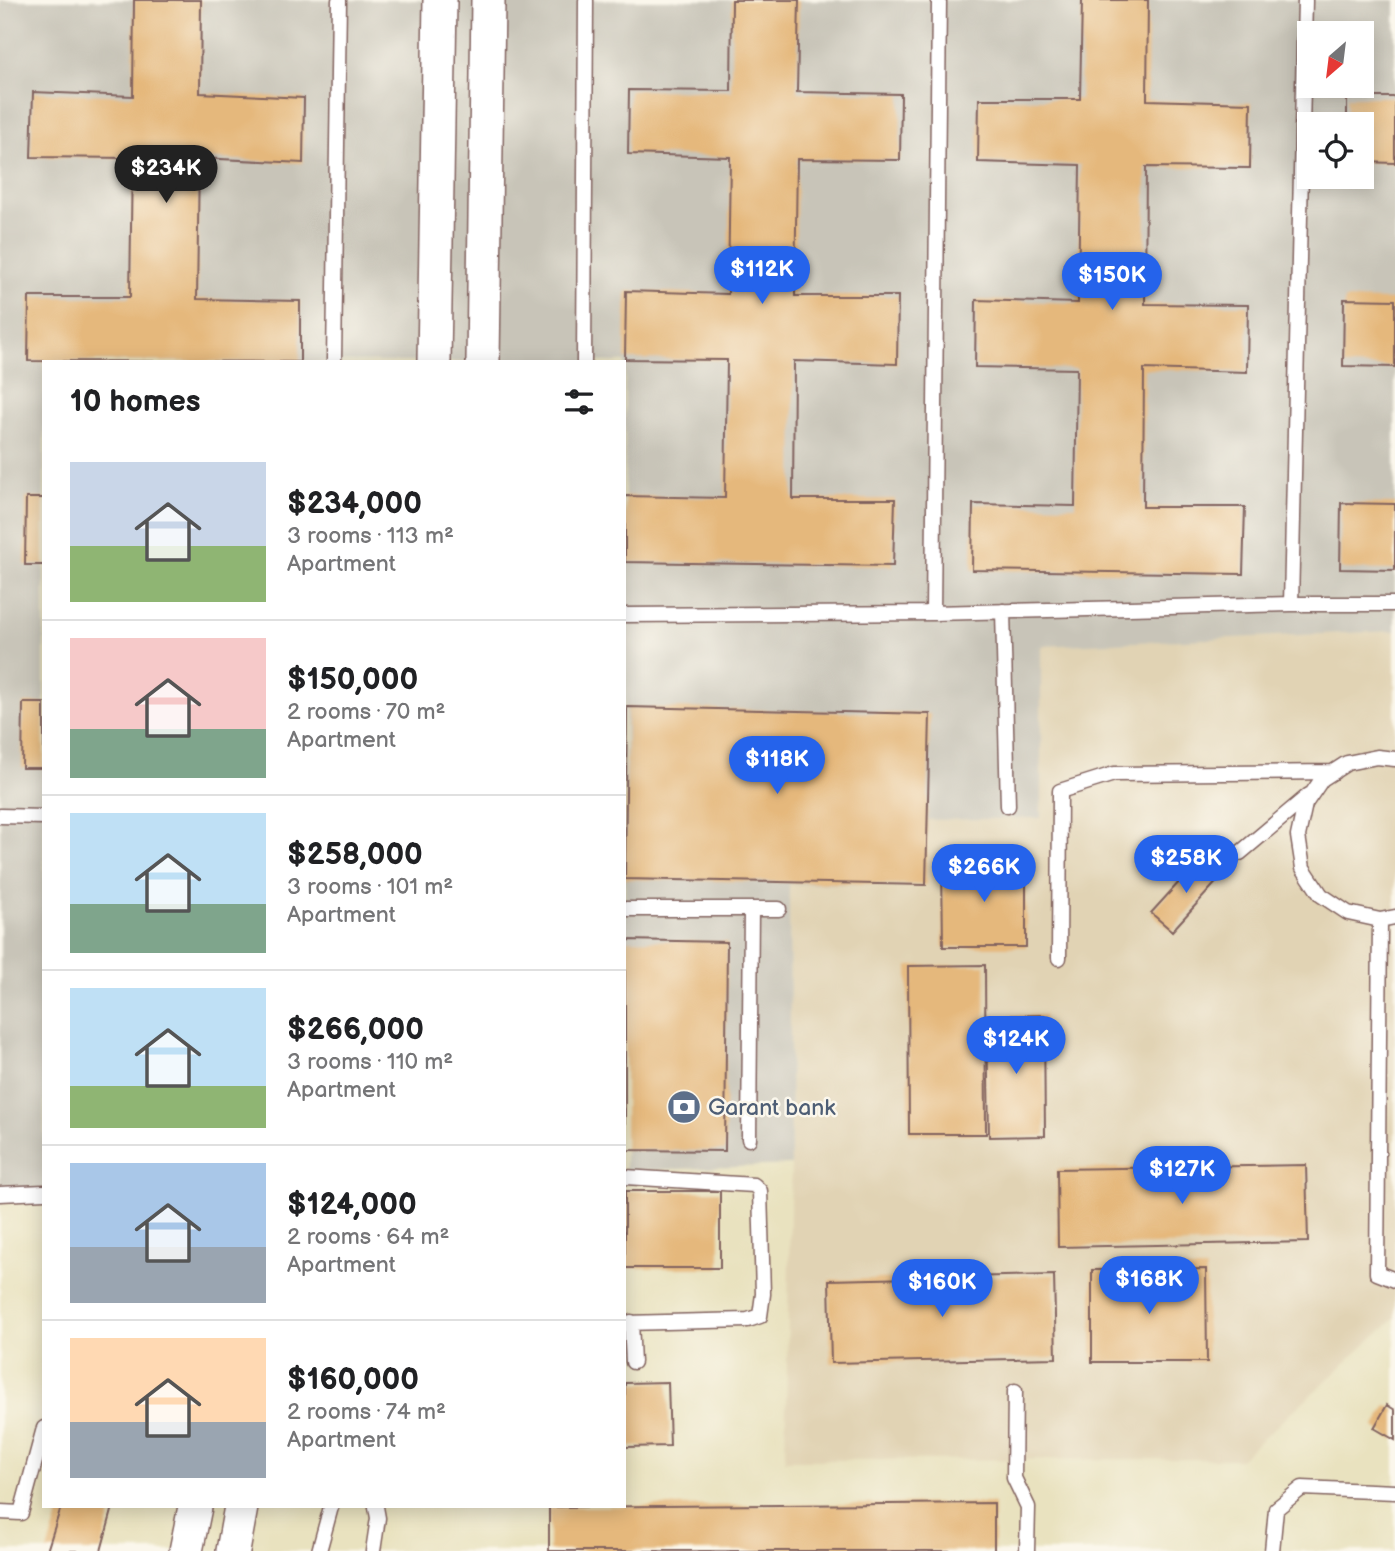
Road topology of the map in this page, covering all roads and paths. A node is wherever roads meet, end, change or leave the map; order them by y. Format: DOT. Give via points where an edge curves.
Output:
graph roads {
  1 [pos="339,0"];
  2 [pos="440,0"];
  3 [pos="488,0"];
  4 [pos="586,0"];
  5 [pos="939,0"];
  6 [pos="1305,0"];
  7 [pos="334,360"];
  8 [pos="435,360"];
  9 [pos="483,360"];
  10 [pos="584,360"];
  11 [pos="1292,604"];
  12 [pos="1395,604"];
  13 [pos="1003,611"];
  14 [pos="933,613"];
  15 [pos="626,615"];
  16 [pos="1395,759"];
  17 [pos="1334,772"];
  18 [pos="1315,790"];
  19 [pos="1008,806"];
  20 [pos="0,816"];
  21 [pos="42,817"];
  22 [pos="1240,853"];
  23 [pos="626,909"];
  24 [pos="751,909"];
  25 [pos="779,909"];
  26 [pos="1395,917"];
  27 [pos="1380,920"];
  28 [pos="1059,958"];
  29 [pos="749,1139"];
  30 [pos="626,1177"];
  31 [pos="42,1192"];
  32 [pos="0,1194"];
  33 [pos="1395,1280"];
  34 [pos="628,1322"];
  35 [pos="633,1362"];
  36 [pos="1015,1391"];
  37 [pos="42,1435"];
  38 [pos="1395,1492"];
  39 [pos="195,1508"];
  40 [pos="241,1508"];
  41 [pos="331,1508"];
  42 [pos="376,1508"];
  43 [pos="0,1512"];
  44 [pos="186,1551"];
  45 [pos="233,1551"];
  46 [pos="319,1551"];
  47 [pos="373,1551"];
  48 [pos="1027,1551"];
  49 [pos="1272,1551"];
  1 -- 7 [label="lane"];
  2 -- 8 [label="street"];
  3 -- 9 [label="street"];
  4 -- 10 [label="lane"];
  5 -- 14 [label="lane"];
  6 -- 11 [label="lane"];
  11 -- 12 [label="lane"];
  11 -- 13 [label="lane"];
  13 -- 14 [label="lane"];
  13 -- 19 [label="lane"];
  14 -- 15 [label="lane"];
  16 -- 17 [label="lane" via="1347,763"];
  17 -- 18 [label="lane"];
  17 -- 28 [label="lane" via="1114,774 1060,791"];
  18 -- 22 [label="lane"];
  18 -- 27 [label="lane" via="1305,804 1298,836 1303,867 1321,895 1348,913"];
  20 -- 21 [label="lane"];
  23 -- 24 [label="lane"];
  24 -- 25 [label="lane"];
  24 -- 29 [label="lane"];
  26 -- 27 [label="lane"];
  27 -- 33 [label="lane" via="1377,1273"];
  30 -- 34 [label="lane" via="754,1185 760,1191 763,1294 760,1316 748,1320"];
  31 -- 32 [label="lane"];
  34 -- 35 [label="lane"];
  36 -- 48 [label="lane" via="1014,1478 1028,1507"];
  37 -- 43 [label="lane" via="21,1513"];
  38 -- 49 [label="lane" via="1302,1488 1276,1509"];
  39 -- 44 [label="street"];
  40 -- 45 [label="street"];
  41 -- 46 [label="lane"];
  42 -- 47 [label="lane"];
}
